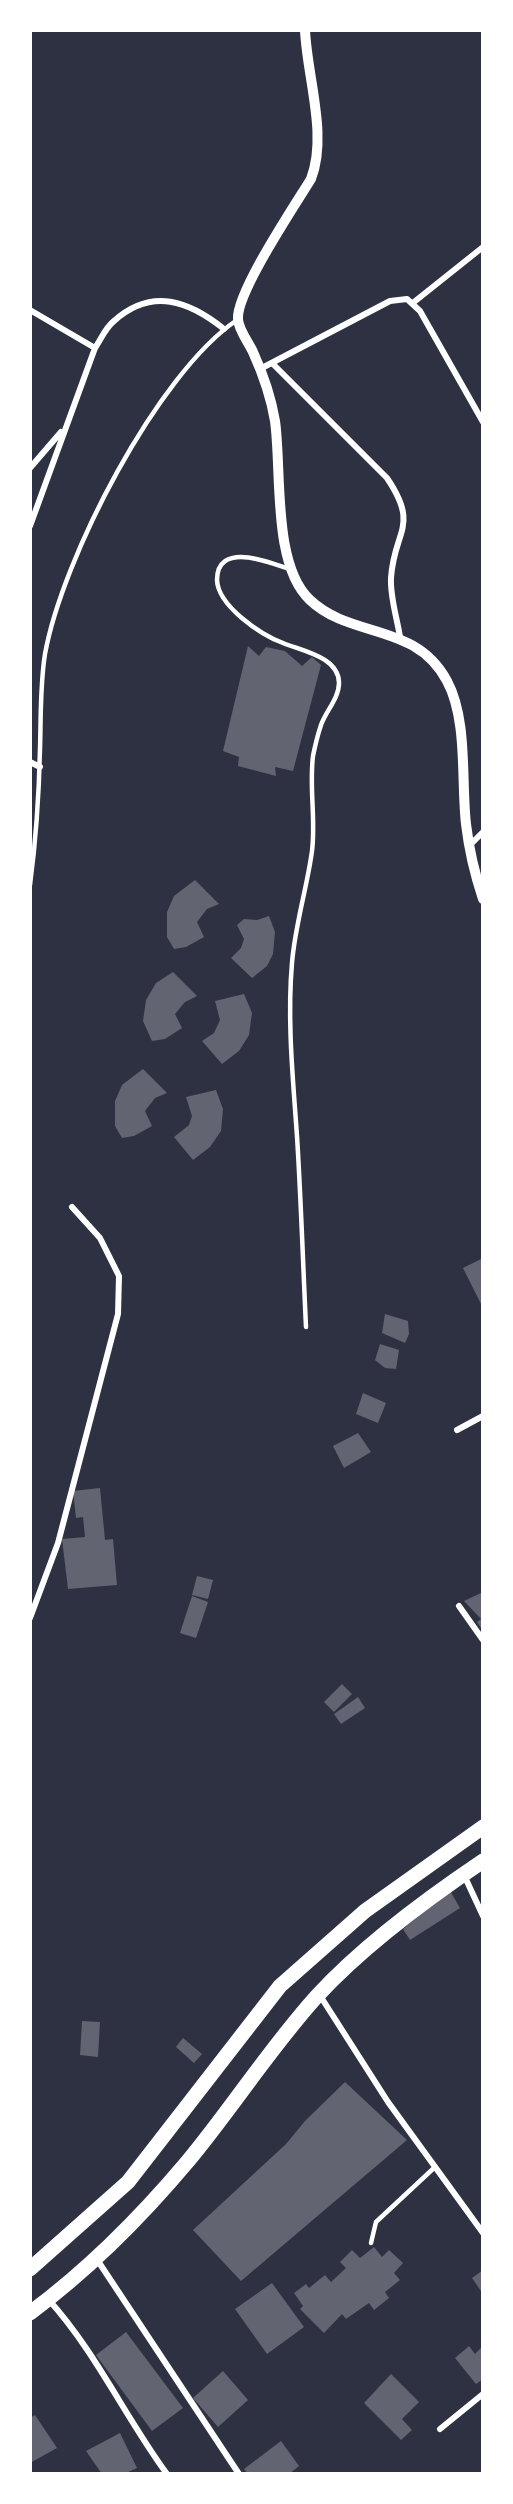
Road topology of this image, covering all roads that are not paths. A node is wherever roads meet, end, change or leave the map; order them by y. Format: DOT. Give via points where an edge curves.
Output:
graph roads {
  1 [pos="305,30"];
  2 [pos="483,247"];
  3 [pos="414,302"];
  4 [pos="30,310"];
  5 [pos="237,320"];
  6 [pos="224,329"];
  7 [pos="95,348"];
  8 [pos="272,363"];
  9 [pos="260,369"];
  10 [pos="483,422"];
  11 [pos="64,428"];
  12 [pos="30,468"];
  13 [pos="30,526"];
  14 [pos="289,569"];
  15 [pos="400,638"];
  16 [pos="30,762"];
  17 [pos="40,767"];
  18 [pos="483,832"];
  19 [pos="470,845"];
  20 [pos="30,885"];
  21 [pos="483,899"];
  22 [pos="72,1207"];
  23 [pos="306,1327"];
  24 [pos="483,1416"];
  25 [pos="457,1430"];
  26 [pos="459,1606"];
  27 [pos="30,1618"];
  28 [pos="483,1640"];
  29 [pos="483,1827"];
  30 [pos="483,1861"];
  31 [pos="464,1874"];
  32 [pos="483,1916"];
  33 [pos="319,1994"];
  34 [pos="435,2167"];
  35 [pos="483,2233"];
  36 [pos="371,2243"];
  37 [pos="95,2258"];
  38 [pos="30,2269"];
  39 [pos="48,2299"];
  40 [pos="30,2313"];
  41 [pos="483,2394"];
  42 [pos="440,2429"];
  43 [pos="167,2474"];
  44 [pos="239,2474"];
  1 -- 5 [label="street" via="318,160 311,179 243,296"];
  2 -- 3 [label="street"];
  3 -- 8 [label="street" via="400,298 390,301"];
  3 -- 10 [label="street"];
  4 -- 7 [label="street"];
  5 -- 6 [label="lane"];
  5 -- 9 [label="street"];
  6 -- 7 [label="street" via="200,310 176,301 155,301 133,307 112,321"];
  6 -- 17 [label="lane" via="159,406 99,506 75,560 45,653 40,698"];
  7 -- 11 [label="street"];
  8 -- 9 [label="street"];
  8 -- 15 [label="street" via="387,478 401,498 406,522 391,578"];
  9 -- 14 [label="street" via="275,421"];
  11 -- 12 [label="street"];
  11 -- 13 [label="street"];
  14 -- 15 [label="street" via="297,585 324,611"];
  14 -- 23 [label="lane" via="240,556 225,563 217,575 226,602 244,621 282,643 314,653 333,668 339,682 313,754 312,852 291,963"];
  15 -- 19 [label="street" via="419,648 434,663 455,700"];
  16 -- 17 [label="street"];
  17 -- 20 [label="lane"];
  18 -- 19 [label="street"];
  19 -- 21 [label="street"];
  22 -- 27 [label="street" via="100,1238 119,1276 118,1314 58,1543"];
  24 -- 25 [label="street"];
  26 -- 28 [label="street"];
  29 -- 38 [label="main road" via="365,1911 280,1986 128,2182"];
  30 -- 31 [label="main road"];
  31 -- 32 [label="street"];
  31 -- 33 [label="main road"];
  33 -- 34 [label="street"];
  33 -- 37 [label="main road" via="188,2161"];
  34 -- 35 [label="street"];
  34 -- 36 [label="lane" via="376,2222"];
  37 -- 39 [label="main road"];
  37 -- 44 [label="street"];
  39 -- 40 [label="main road"];
  39 -- 43 [label="street" via="88,2349"];
  41 -- 42 [label="street"];
}
